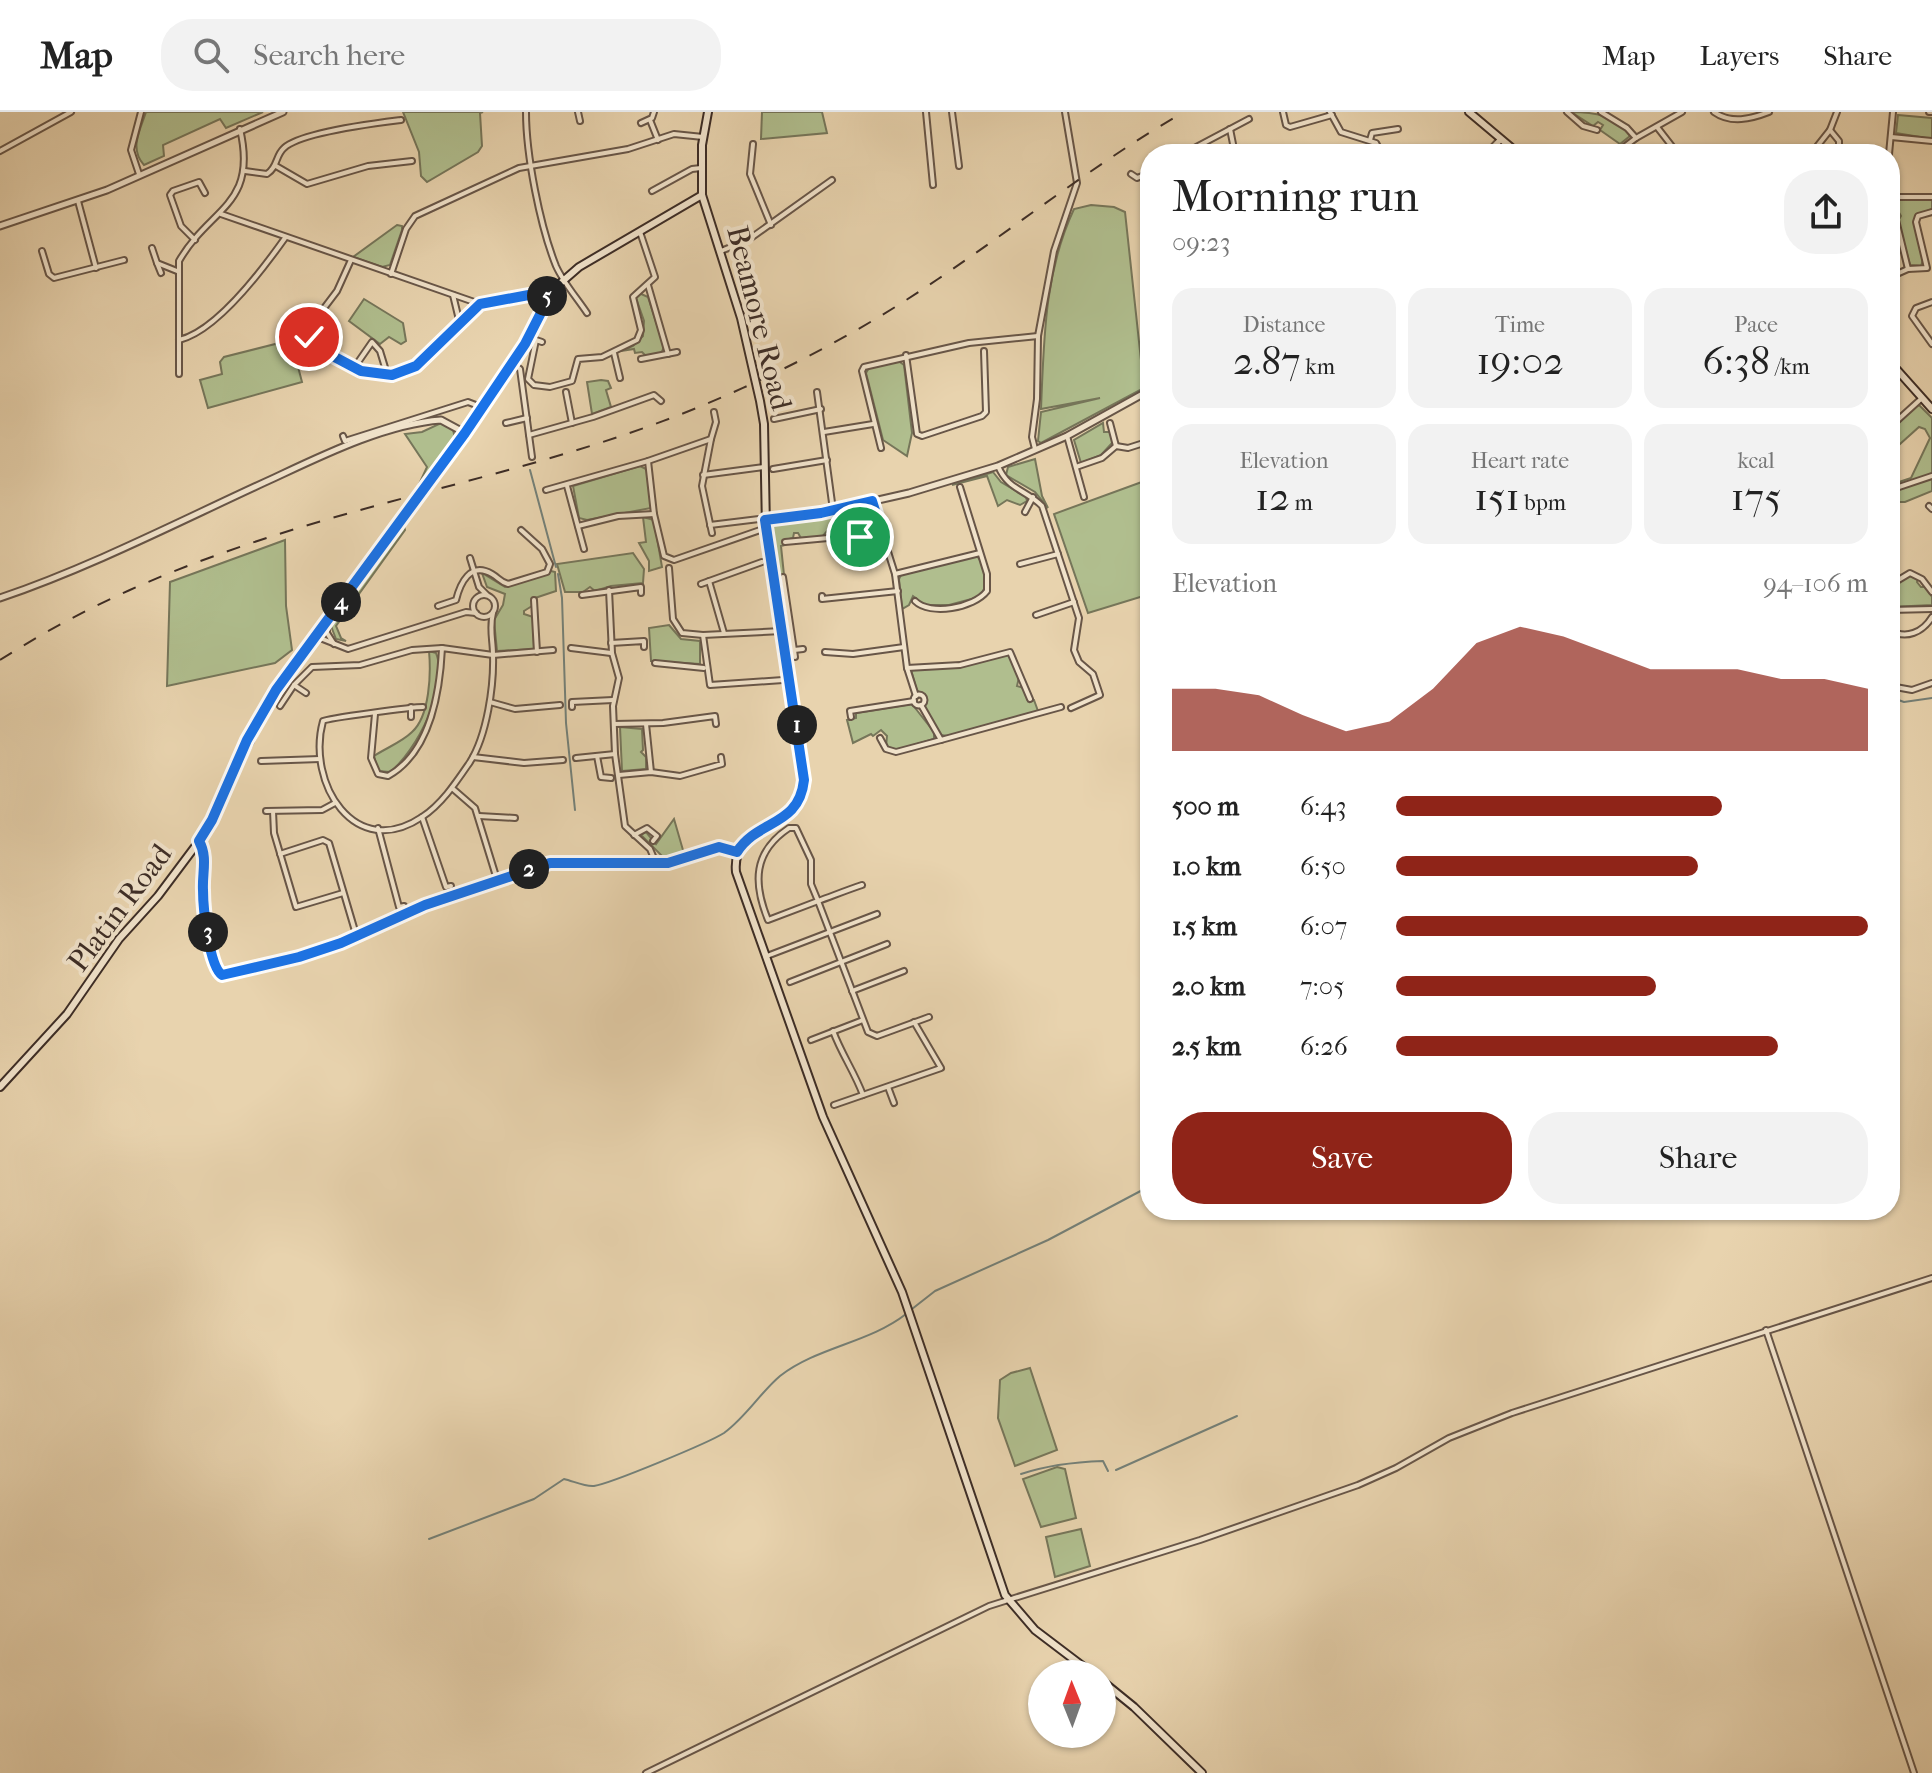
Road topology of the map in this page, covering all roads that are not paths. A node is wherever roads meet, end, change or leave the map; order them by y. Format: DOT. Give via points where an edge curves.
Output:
graph roads {
  1 [pos="71,112"];
  2 [pos="141,112"];
  3 [pos="283,112"];
  4 [pos="526,112"];
  5 [pos="578,112"];
  6 [pos="654,112"];
  7 [pos="708,112"];
  8 [pos="926,112"];
  9 [pos="952,112"];
  10 [pos="1065,112"];
  11 [pos="1283,112"];
  12 [pos="1469,112"];
  13 [pos="1567,112"];
  14 [pos="1601,112"];
  15 [pos="1682,112"];
  16 [pos="1714,112"];
  17 [pos="1769,112"];
  18 [pos="1837,112"];
  19 [pos="1893,112"];
  20 [pos="1331,114"];
  21 [pos="1249,119"];
  22 [pos="401,120"];
  23 [pos="650,120"];
  24 [pos="580,121"];
  25 [pos="641,123"];
  26 [pos="1657,127"];
  27 [pos="240,129"];
  28 [pos="1230,129"];
  29 [pos="1398,129"];
  30 [pos="1597,130"];
  31 [pos="1830,130"];
  32 [pos="703,137"];
  33 [pos="1891,137"];
  34 [pos="1636,138"];
  35 [pos="1501,139"];
  36 [pos="658,140"];
  37 [pos="1370,140"];
  38 [pos="1932,141"];
  39 [pos="753,144"];
  40 [pos="1202,144"];
  41 [pos="1233,144"];
  42 [pos="1375,144"];
  43 [pos="1496,144"];
  44 [pos="1507,144"];
  45 [pos="1628,144"];
  46 [pos="1670,144"];
  47 [pos="1819,144"];
  48 [pos="1839,144"];
  49 [pos="1890,144"];
  50 [pos="0,151"];
  51 [pos="412,161"];
  52 [pos="531,165"];
  53 [pos="276,166"];
  54 [pos="959,166"];
  55 [pos="701,168"];
  56 [pos="245,171"];
  57 [pos="139,174"];
  58 [pos="1131,174"];
  59 [pos="1140,177"];
  60 [pos="832,180"];
  61 [pos="933,185"];
  62 [pos="652,191"];
  63 [pos="205,193"];
  64 [pos="702,195"];
  65 [pos="1900,197"];
  66 [pos="1932,197"];
  67 [pos="78,201"];
  68 [pos="1932,212"];
  69 [pos="221,214"];
  70 [pos="771,225"];
  71 [pos="0,226"];
  72 [pos="640,232"];
  73 [pos="1900,236"];
  74 [pos="285,238"];
  75 [pos="195,240"];
  76 [pos="152,248"];
  77 [pos="42,251"];
  78 [pos="720,251"];
  79 [pos="124,260"];
  80 [pos="351,260"];
  81 [pos="157,263"];
  82 [pos="96,268"];
  83 [pos="1930,268"];
  84 [pos="1908,269"];
  85 [pos="177,271"];
  86 [pos="161,273"];
  87 [pos="1900,273"];
  88 [pos="391,274"];
  89 [pos="563,278"];
  90 [pos="648,285"];
  91 [pos="453,295"];
  92 [pos="549,297"];
  93 [pos="1932,302"];
  94 [pos="480,304"];
  95 [pos="587,313"];
  96 [pos="460,324"];
  97 [pos="1038,336"];
  98 [pos="179,340"];
  99 [pos="542,342"];
  100 [pos="1932,344"];
  101 [pos="984,351"];
  102 [pos="614,352"];
  103 [pos="677,352"];
  104 [pos="668,354"];
  105 [pos="906,355"];
  106 [pos="641,359"];
  107 [pos="512,363"];
  108 [pos="354,368"];
  109 [pos="1900,373"];
  110 [pos="179,374"];
  111 [pos="387,374"];
  112 [pos="620,378"];
  113 [pos="566,392"];
  114 [pos="817,392"];
  115 [pos="1140,396"];
  116 [pos="1922,398"];
  117 [pos="661,401"];
  118 [pos="481,407"];
  119 [pos="821,409"];
  120 [pos="1932,409"];
  121 [pos="714,412"];
  122 [pos="527,418"];
  123 [pos="1900,418"];
  124 [pos="774,419"];
  125 [pos="506,423"];
  126 [pos="572,423"];
  127 [pos="1110,423"];
  128 [pos="406,424"];
  129 [pos="874,424"];
  130 [pos="824,432"];
  131 [pos="465,433"];
  132 [pos="529,435"];
  133 [pos="343,436"];
  134 [pos="1067,436"];
  135 [pos="711,439"];
  136 [pos="1140,444"];
  137 [pos="1116,446"];
  138 [pos="881,448"];
  139 [pos="1035,450"];
  140 [pos="532,457"];
  141 [pos="827,460"];
  142 [pos="648,461"];
  143 [pos="998,466"];
  144 [pos="764,467"];
  145 [pos="1076,467"];
  146 [pos="773,469"];
  147 [pos="703,475"];
  148 [pos="1932,476"];
  149 [pos="567,486"];
  150 [pos="960,487"];
  151 [pos="1900,487"];
  152 [pos="546,490"];
  153 [pos="1033,497"];
  154 [pos="1084,497"];
  155 [pos="872,501"];
  156 [pos="833,510"];
  157 [pos="1025,512"];
  158 [pos="654,514"];
  159 [pos="763,523"];
  160 [pos="709,525"];
  161 [pos="578,526"];
  162 [pos="521,530"];
  163 [pos="712,533"];
  164 [pos="882,533"];
  165 [pos="785,542"];
  166 [pos="584,549"];
  167 [pos="980,553"];
  168 [pos="1058,554"];
  169 [pos="470,558"];
  170 [pos="762,562"];
  171 [pos="1020,564"];
  172 [pos="669,568"];
  173 [pos="474,572"];
  174 [pos="895,574"];
  175 [pos="783,577"];
  176 [pos="1900,579"];
  177 [pos="709,581"];
  178 [pos="701,584"];
  179 [pos="784,585"];
  180 [pos="479,587"];
  181 [pos="774,587"];
  182 [pos="609,590"];
  183 [pos="898,591"];
  184 [pos="1932,592"];
  185 [pos="641,593"];
  186 [pos="487,595"];
  187 [pos="582,595"];
  188 [pos="822,596"];
  189 [pos="0,598"];
  190 [pos="477,598"];
  191 [pos="534,600"];
  192 [pos="915,601"];
  193 [pos="1074,602"];
  194 [pos="473,605"];
  195 [pos="438,606"];
  196 [pos="1932,609"];
  197 [pos="1900,610"];
  198 [pos="466,612"];
  199 [pos="525,612"];
  200 [pos="535,612"];
  201 [pos="476,613"];
  202 [pos="493,613"];
  203 [pos="1036,615"];
  204 [pos="484,617"];
  205 [pos="1932,617"];
  206 [pos="327,619"];
  207 [pos="490,624"];
  208 [pos="782,631"];
  209 [pos="724,633"];
  210 [pos="1900,634"];
  211 [pos="703,635"];
  212 [pos="315,636"];
  213 [pos="611,643"];
  214 [pos="335,646"];
  215 [pos="644,647"];
  216 [pos="904,647"];
  217 [pos="442,648"];
  218 [pos="571,648"];
  219 [pos="803,649"];
  220 [pos="553,650"];
  221 [pos="794,650"];
  222 [pos="537,652"];
  223 [pos="825,652"];
  224 [pos="612,653"];
  225 [pos="493,655"];
  226 [pos="795,657"];
  227 [pos="655,663"];
  228 [pos="705,668"];
  229 [pos="907,668"];
  230 [pos="783,680"];
  231 [pos="1023,681"];
  232 [pos="1017,683"];
  233 [pos="1932,683"];
  234 [pos="294,685"];
  235 [pos="1900,688"];
  236 [pos="306,693"];
  237 [pos="915,698"];
  238 [pos="1030,699"];
  239 [pos="614,700"];
  240 [pos="490,702"];
  241 [pos="1050,702"];
  242 [pos="560,705"];
  243 [pos="921,705"];
  244 [pos="280,706"];
  245 [pos="411,707"];
  246 [pos="423,707"];
  247 [pos="572,707"];
  248 [pos="1061,707"];
  249 [pos="1071,708"];
  250 [pos="1053,709"];
  251 [pos="375,714"];
  252 [pos="411,717"];
  253 [pos="851,717"];
  254 [pos="613,724"];
  255 [pos="646,724"];
  256 [pos="716,724"];
  257 [pos="880,738"];
  258 [pos="941,740"];
  259 [pos="615,754"];
  260 [pos="597,756"];
  261 [pos="473,757"];
  262 [pos="721,757"];
  263 [pos="576,758"];
  264 [pos="320,759"];
  265 [pos="563,760"];
  266 [pos="261,761"];
  267 [pos="651,772"];
  268 [pos="618,776"];
  269 [pos="611,778"];
  270 [pos="452,788"];
  271 [pos="335,803"];
  272 [pos="266,811"];
  273 [pos="273,811"];
  274 [pos="479,816"];
  275 [pos="422,817"];
  276 [pos="515,818"];
  277 [pos="378,828"];
  278 [pos="634,835"];
  279 [pos="199,841"];
  280 [pos="653,841"];
  281 [pos="737,852"];
  282 [pos="280,854"];
  283 [pos="492,861"];
  284 [pos="483,863"];
  285 [pos="656,863"];
  286 [pos="495,873"];
  287 [pos="862,885"];
  288 [pos="451,886"];
  289 [pos="343,893"];
  290 [pos="818,901"];
  291 [pos="404,906"];
  292 [pos="877,914"];
  293 [pos="355,931"];
  294 [pos="830,932"];
  295 [pos="887,944"];
  296 [pos="766,956"];
  297 [pos="842,963"];
  298 [pos="904,971"];
  299 [pos="790,982"];
  300 [pos="852,991"];
  301 [pos="929,1017"];
  302 [pos="863,1020"];
  303 [pos="914,1022"];
  304 [pos="833,1031"];
  305 [pos="811,1040"];
  306 [pos="0,1087"];
  307 [pos="888,1087"];
  308 [pos="863,1095"];
  309 [pos="894,1103"];
  310 [pos="834,1105"];
  311 [pos="1932,1278"];
  312 [pos="1766,1330"];
  313 [pos="1007,1599"];
  314 [pos="1075,1660"];
  315 [pos="1116,1692"];
  316 [pos="646,1773"];
  317 [pos="1202,1773"];
  318 [pos="1914,1773"];
  1 -- 50 [label="street"];
  2 -- 57 [label="street" via="131,150"];
  3 -- 27 [label="street"];
  4 -- 52 [label="street"];
  5 -- 24 [label="street"];
  6 -- 23 [label="street"];
  7 -- 32 [label="main road, Beamore Road"];
  8 -- 61 [label="street"];
  9 -- 54 [label="street"];
  10 -- 97 [label="street" via="1077,183 1054,251"];
  11 -- 20 [label="street" via="1290,127"];
  12 -- 35 [label="main road"];
  13 -- 30 [label="street"];
  14 -- 34 [label="street"];
  15 -- 26 [label="street"];
  16 -- 17 [label="street" via="1740,120"];
  18 -- 31 [label="street"];
  19 -- 33 [label="street"];
  20 -- 37 [label="street" via="1341,132"];
  21 -- 28 [label="street"];
  22 -- 53 [label="street" via="361,124 291,143 281,151"];
  23 -- 25 [label="street"];
  23 -- 36 [label="street"];
  26 -- 34 [label="street"];
  26 -- 46 [label="street"];
  27 -- 56 [label="street"];
  27 -- 57 [label="street"];
  28 -- 40 [label="street"];
  28 -- 41 [label="street"];
  29 -- 37 [label="street" via="1372,133"];
  31 -- 47 [label="street"];
  31 -- 48 [label="street"];
  32 -- 36 [label="street" via="679,134"];
  32 -- 55 [label="main road, Beamore Road"];
  33 -- 38 [label="street"];
  33 -- 49 [label="street"];
  34 -- 45 [label="street"];
  35 -- 43 [label="street"];
  35 -- 44 [label="main road"];
  36 -- 52 [label="street"];
  37 -- 42 [label="street"];
  39 -- 70 [label="street" via="750,174"];
  51 -- 53 [label="street" via="368,166 307,184"];
  52 -- 88 [label="street" via="415,216"];
  52 -- 89 [label="street" via="551,251"];
  53 -- 56 [label="street" via="263,174"];
  55 -- 62 [label="street"];
  55 -- 64 [label="main road, Beamore Road"];
  56 -- 69 [label="street"];
  57 -- 67 [label="street"];
  58 -- 59 [label="street"];
  60 -- 70 [label="street"];
  63 -- 75 [label="street" via="199,182 170,195 181,226"];
  64 -- 72 [label="main road, Platin Road"];
  64 -- 78 [label="main road, Beamore Road"];
  65 -- 66 [label="street"];
  67 -- 71 [label="street"];
  67 -- 82 [label="street"];
  68 -- 83 [label="street" via="1918,216 1916,222"];
  69 -- 74 [label="street"];
  69 -- 75 [label="street"];
  70 -- 78 [label="street"];
  72 -- 89 [label="main road, Platin Road"];
  72 -- 90 [label="street" via="655,273"];
  73 -- 84 [label="street"];
  74 -- 80 [label="street"];
  74 -- 98 [label="street" via="245,291 196,333"];
  75 -- 85 [label="street"];
  76 -- 81 [label="street"];
  77 -- 82 [label="street" via="54,278"];
  78 -- 144 [label="main road, Beamore Road" via="760,401"];
  79 -- 82 [label="street"];
  80 -- 88 [label="street"];
  80 -- 108 [label="street" via="309,337"];
  81 -- 85 [label="street"];
  81 -- 86 [label="street"];
  83 -- 84 [label="street"];
  84 -- 87 [label="street"];
  85 -- 98 [label="street"];
  88 -- 91 [label="street"];
  89 -- 92 [label="main road, Platin Road"];
  89 -- 95 [label="street"];
  90 -- 102 [label="street" via="633,297 640,335"];
  90 -- 104 [label="street"];
  91 -- 94 [label="street"];
  91 -- 96 [label="street"];
  92 -- 94 [label="street" via="534,294"];
  92 -- 107 [label="main road, Platin Road"];
  93 -- 100 [label="street" via="1916,308 1912,316"];
  94 -- 96 [label="street"];
  96 -- 111 [label="street" via="416,366"];
  97 -- 105 [label="street"];
  97 -- 139 [label="street"];
  98 -- 110 [label="street"];
  99 -- 102 [label="street" via="536,340 531,356 528,379 534,385 570,383 578,359"];
  101 -- 105 [label="street" via="986,412 922,436 917,434"];
  102 -- 112 [label="street"];
  103 -- 104 [label="street"];
  104 -- 106 [label="street"];
  105 -- 129 [label="street" via="862,371"];
  107 -- 118 [label="main road, Platin Road"];
  107 -- 122 [label="street" via="520,369"];
  108 -- 111 [label="street"];
  108 -- 111 [label="street" via="372,342"];
  109 -- 116 [label="main road"];
  113 -- 126 [label="street"];
  114 -- 119 [label="street"];
  115 -- 134 [label="street"];
  116 -- 120 [label="main road"];
  116 -- 123 [label="street"];
  117 -- 126 [label="street" via="654,395"];
  118 -- 128 [label="street" via="468,402"];
  118 -- 131 [label="main road, Platin Road"];
  119 -- 124 [label="street"];
  119 -- 130 [label="street"];
  121 -- 135 [label="street"];
  122 -- 125 [label="street"];
  122 -- 132 [label="street"];
  126 -- 132 [label="street"];
  127 -- 137 [label="street"];
  128 -- 131 [label="street" via="441,420"];
  128 -- 133 [label="street" via="345,441"];
  128 -- 189 [label="street" via="318,457"];
  129 -- 130 [label="street"];
  129 -- 138 [label="street"];
  130 -- 141 [label="street"];
  131 -- 206 [label="main road, Platin Road"];
  132 -- 140 [label="street"];
  134 -- 139 [label="street"];
  134 -- 145 [label="street"];
  135 -- 142 [label="street"];
  135 -- 147 [label="street"];
  136 -- 137 [label="street"];
  137 -- 145 [label="street" via="1102,458"];
  139 -- 143 [label="street"];
  141 -- 146 [label="street"];
  141 -- 156 [label="street"];
  142 -- 149 [label="street"];
  142 -- 158 [label="street"];
  143 -- 153 [label="street" via="1005,482"];
  143 -- 155 [label="street"];
  144 -- 147 [label="street"];
  144 -- 159 [label="main road, Beamore Road"];
  145 -- 154 [label="street"];
  147 -- 160 [label="street"];
  148 -- 151 [label="street"];
  149 -- 152 [label="street"];
  149 -- 161 [label="street"];
  150 -- 167 [label="street"];
  153 -- 157 [label="street"];
  153 -- 168 [label="street" via="1042,506"];
  155 -- 156 [label="street"];
  155 -- 164 [label="street"];
  156 -- 159 [label="street"];
  158 -- 159 [label="street" via="663,553 670,560"];
  158 -- 161 [label="street"];
  159 -- 160 [label="street"];
  159 -- 181 [label="main road, Beamore Road"];
  160 -- 163 [label="street"];
  161 -- 166 [label="street"];
  162 -- 173 [label="street" via="542,549 550,564 547,572 503,584 489,572"];
  164 -- 165 [label="street"];
  164 -- 174 [label="street"];
  167 -- 174 [label="street"];
  167 -- 192 [label="street" via="989,579 984,596 946,608"];
  168 -- 171 [label="street"];
  168 -- 193 [label="street"];
  169 -- 173 [label="street"];
  170 -- 177 [label="street"];
  172 -- 211 [label="street" via="676,628"];
  173 -- 180 [label="street"];
  173 -- 195 [label="street" via="463,579 456,600"];
  174 -- 183 [label="street"];
  175 -- 179 [label="street"];
  176 -- 184 [label="street" via="1910,573"];
  177 -- 178 [label="street"];
  177 -- 209 [label="street"];
  179 -- 181 [label="street"];
  179 -- 221 [label="street"];
  180 -- 186 [label="street"];
  180 -- 190 [label="street"];
  181 -- 208 [label="main road, Beamore Road"];
  182 -- 185 [label="street" via="641,587"];
  182 -- 187 [label="street"];
  182 -- 213 [label="street"];
  183 -- 188 [label="street"];
  183 -- 216 [label="street"];
  186 -- 190 [label="street"];
  186 -- 202 [label="street" via="494,601"];
  190 -- 194 [label="street"];
  191 -- 200 [label="street"];
  193 -- 203 [label="street"];
  193 -- 249 [label="street" via="1079,623 1074,650 1100,692 1098,698"];
  194 -- 198 [label="street"];
  194 -- 201 [label="street"];
  196 -- 197 [label="street"];
  198 -- 201 [label="street"];
  198 -- 214 [label="street" via="351,648"];
  199 -- 200 [label="street"];
  200 -- 222 [label="street"];
  201 -- 204 [label="street"];
  202 -- 204 [label="street"];
  202 -- 207 [label="street"];
  204 -- 207 [label="street"];
  205 -- 210 [label="street" via="1915,633"];
  206 -- 212 [label="main road, Platin Road"];
  206 -- 214 [label="street"];
  207 -- 225 [label="street"];
  208 -- 209 [label="street"];
  208 -- 281 [label="main road, Beamore Road" via="803,789 793,811 748,838"];
  209 -- 211 [label="street"];
  211 -- 228 [label="street"];
  212 -- 214 [label="street"];
  212 -- 279 [label="main road, Platin Road" via="272,697"];
  213 -- 215 [label="street" via="644,641"];
  213 -- 224 [label="street"];
  216 -- 223 [label="street" via="839,656"];
  216 -- 229 [label="street"];
  217 -- 225 [label="street"];
  217 -- 234 [label="street" via="412,650 354,666 321,665"];
  217 -- 251 [label="street" via="429,721 410,755 388,776 378,774 371,758"];
  218 -- 224 [label="street"];
  219 -- 221 [label="street"];
  220 -- 222 [label="street"];
  221 -- 226 [label="street"];
  222 -- 225 [label="street"];
  224 -- 239 [label="street" via="619,678"];
  225 -- 240 [label="street"];
  227 -- 228 [label="street"];
  228 -- 230 [label="street" via="713,686"];
  229 -- 231 [label="street" via="960,665 1007,652 1014,655"];
  229 -- 237 [label="street"];
  231 -- 232 [label="street"];
  231 -- 238 [label="street"];
  233 -- 235 [label="street"];
  234 -- 236 [label="street"];
  234 -- 244 [label="street"];
  237 -- 243 [label="street"];
  237 -- 243 [label="street" via="924,697"];
  237 -- 253 [label="street" via="850,711"];
  239 -- 247 [label="street" via="572,702"];
  239 -- 254 [label="street"];
  240 -- 242 [label="street" via="515,709"];
  240 -- 261 [label="street"];
  241 -- 250 [label="street"];
  243 -- 258 [label="street"];
  245 -- 246 [label="street"];
  245 -- 251 [label="street"];
  245 -- 252 [label="street"];
  248 -- 250 [label="street"];
  250 -- 258 [label="street"];
  251 -- 264 [label="street" via="326,718"];
  254 -- 255 [label="street"];
  254 -- 259 [label="street"];
  255 -- 256 [label="street" via="715,716"];
  255 -- 267 [label="street"];
  257 -- 258 [label="street" via="894,753"];
  259 -- 260 [label="street"];
  259 -- 268 [label="street"];
  260 -- 263 [label="street"];
  260 -- 269 [label="street" via="601,777"];
  261 -- 265 [label="street" via="513,763"];
  261 -- 270 [label="street"];
  262 -- 267 [label="street" via="722,764 680,776"];
  264 -- 266 [label="street"];
  264 -- 271 [label="street"];
  267 -- 268 [label="street"];
  268 -- 278 [label="street" via="625,826"];
  270 -- 274 [label="street"];
  270 -- 275 [label="street"];
  271 -- 273 [label="street" via="324,810"];
  271 -- 277 [label="street" via="354,821"];
  272 -- 273 [label="street"];
  273 -- 282 [label="street"];
  274 -- 276 [label="street"];
  274 -- 283 [label="street"];
  275 -- 277 [label="street" via="399,827"];
  275 -- 288 [label="street" via="446,887"];
  277 -- 291 [label="street" via="399,907"];
  278 -- 280 [label="street" via="647,828 657,836"];
  278 -- 285 [label="street"];
  279 -- 285 [label="street" via="215,968 227,975 341,943 425,905 550,863"];
  279 -- 306 [label="main road, Platin Road" via="119,939 67,1014"];
  281 -- 285 [label="street" via="719,847 685,860"];
  281 -- 296 [label="main road" via="736,872"];
  282 -- 289 [label="street" via="326,841"];
  282 -- 289 [label="street" via="296,907"];
  283 -- 284 [label="street"];
  283 -- 286 [label="street"];
  287 -- 290 [label="street"];
  289 -- 293 [label="street"];
  290 -- 290 [label="street" via="768,920 759,892 760,864 771,842 789,828 798,830 811,860 811,884"];
  290 -- 294 [label="street"];
  292 -- 294 [label="street"];
  294 -- 296 [label="street"];
  294 -- 297 [label="street"];
  295 -- 297 [label="street"];
  296 -- 313 [label="main road" via="823,1117 902,1292"];
  297 -- 299 [label="street"];
  297 -- 300 [label="street"];
  298 -- 300 [label="street"];
  300 -- 302 [label="street"];
  301 -- 303 [label="street"];
  302 -- 303 [label="street" via="868,1032 877,1036"];
  302 -- 304 [label="street"];
  303 -- 307 [label="street" via="941,1068"];
  304 -- 305 [label="street"];
  304 -- 308 [label="street"];
  307 -- 308 [label="street"];
  307 -- 309 [label="street"];
  308 -- 310 [label="street"];
  311 -- 312 [label="street"];
  312 -- 313 [label="street" via="1466,1430 1358,1485"];
  312 -- 318 [label="street"];
  313 -- 314 [label="main road" via="1035,1630"];
  313 -- 316 [label="street"];
  315 -- 317 [label="main road"];
}
